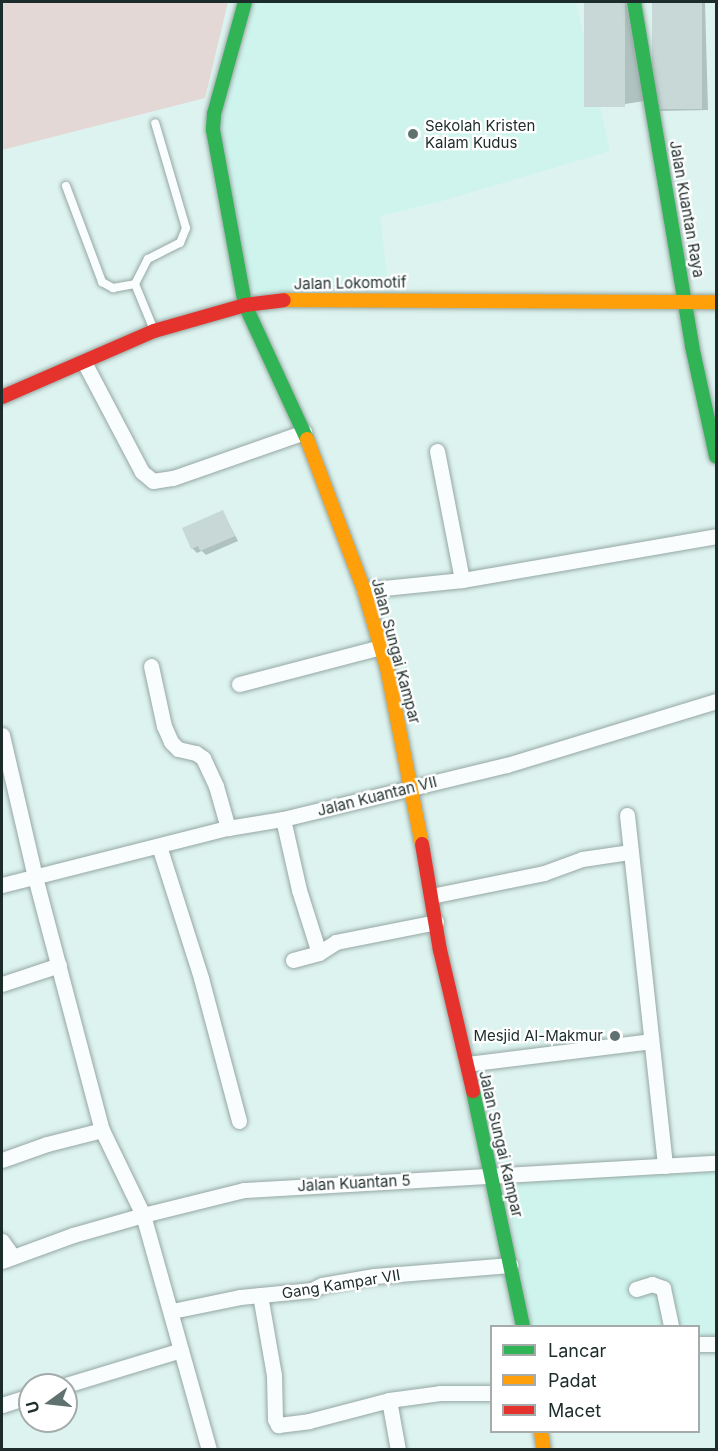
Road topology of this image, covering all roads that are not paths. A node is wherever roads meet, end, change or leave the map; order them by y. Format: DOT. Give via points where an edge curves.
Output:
graph roads {
  1 [pos="245,2"];
  2 [pos="634,2"];
  3 [pos="155,123"];
  4 [pos="66,186"];
  5 [pos="135,284"];
  6 [pos="686,301"];
  7 [pos="717,302"];
  8 [pos="245,305"];
  9 [pos="154,332"];
  10 [pos="84,362"];
  11 [pos="2,397"];
  12 [pos="304,432"];
  13 [pos="437,451"];
  14 [pos="717,456"];
  15 [pos="717,536"];
  16 [pos="462,580"];
  17 [pos="364,590"];
  18 [pos="381,647"];
  19 [pos="151,666"];
  20 [pos="239,684"];
  21 [pos="717,701"];
  22 [pos="2,735"];
  23 [pos="413,787"];
  24 [pos="18,798"];
  25 [pos="2,801"];
  26 [pos="627,815"];
  27 [pos="283,819"];
  28 [pos="228,828"];
  29 [pos="159,846"];
  30 [pos="630,852"];
  31 [pos="35,877"];
  32 [pos="2,885"];
  33 [pos="431,896"];
  34 [pos="436,922"];
  35 [pos="319,953"];
  36 [pos="293,960"];
  37 [pos="58,965"];
  38 [pos="2,984"];
  39 [pos="651,1041"];
  40 [pos="467,1064"];
  41 [pos="239,1121"];
  42 [pos="102,1130"];
  43 [pos="2,1160"];
  44 [pos="717,1163"];
  45 [pos="665,1166"];
  46 [pos="493,1175"];
  47 [pos="143,1215"];
  48 [pos="2,1241"];
  49 [pos="7,1259"];
  50 [pos="511,1265"];
  51 [pos="636,1289"];
  52 [pos="260,1295"];
  53 [pos="172,1311"];
  54 [pos="523,1325"];
  55 [pos="670,1325"];
  56 [pos="700,1344"];
  57 [pos="717,1344"];
  58 [pos="181,1350"];
  59 [pos="78,1381"];
  60 [pos="490,1393"];
  61 [pos="18,1400"];
  62 [pos="389,1400"];
  63 [pos="2,1405"];
  64 [pos="541,1433"];
  65 [pos="208,1449"];
  66 [pos="398,1449"];
  67 [pos="544,1449"];
  1 -- 8 [label="street, Jalan Sungai Kampar" via="213,130"];
  2 -- 6 [label="street, Jalan Kuantan Raya"];
  3 -- 5 [label="lane" via="186,228 180,243 148,259"];
  4 -- 5 [label="lane" via="102,282 113,288"];
  5 -- 9 [label="lane"];
  6 -- 7 [label="street, Jalan Lokomotif"];
  6 -- 8 [label="street, Jalan Lokomotif" via="286,300"];
  6 -- 14 [label="street, Jalan Kuantan Raya"];
  8 -- 9 [label="street, Jalan Lokomotif"];
  8 -- 12 [label="street, Jalan Sungai Kampar"];
  9 -- 10 [label="street, Jalan Lokomotif"];
  10 -- 11 [label="street, Jalan Lokomotif"];
  10 -- 12 [label="street" via="142,472 153,482"];
  12 -- 17 [label="street, Jalan Sungai Kampar"];
  13 -- 16 [label="street"];
  15 -- 16 [label="street"];
  16 -- 17 [label="street"];
  17 -- 18 [label="street, Jalan Sungai Kampar"];
  18 -- 20 [label="street"];
  18 -- 23 [label="street, Jalan Sungai Kampar"];
  19 -- 28 [label="street" via="171,742 178,749 203,758"];
  21 -- 23 [label="street, Jalan Kuantan VII" via="507,765"];
  22 -- 24 [label="street"];
  23 -- 27 [label="street, Jalan Kuantan VII"];
  23 -- 33 [label="street, Jalan Sungai Kampar"];
  24 -- 25 [label="street"];
  24 -- 31 [label="street"];
  26 -- 30 [label="street"];
  27 -- 28 [label="street, Jalan Kuantan VII"];
  27 -- 35 [label="street"];
  28 -- 29 [label="street, Jalan Kuantan VII"];
  29 -- 31 [label="street, Jalan Kuantan VII"];
  29 -- 41 [label="street" via="201,978"];
  30 -- 33 [label="street" via="582,859 544,873"];
  30 -- 39 [label="street"];
  31 -- 32 [label="street, Jalan Kuantan VII"];
  31 -- 37 [label="street"];
  33 -- 34 [label="street, Jalan Sungai Kampar"];
  34 -- 35 [label="street" via="336,942"];
  34 -- 40 [label="street, Jalan Sungai Kampar"];
  35 -- 36 [label="street"];
  37 -- 38 [label="street"];
  37 -- 42 [label="street"];
  39 -- 40 [label="street"];
  39 -- 45 [label="street"];
  40 -- 46 [label="street, Jalan Sungai Kampar"];
  42 -- 43 [label="street"];
  42 -- 47 [label="street"];
  44 -- 45 [label="street, Jalan Kuantan 5"];
  45 -- 46 [label="street, Jalan Kuantan 5"];
  46 -- 47 [label="street, Jalan Kuantan 5" via="251,1189"];
  46 -- 50 [label="street, Jalan Sungai Kampar"];
  47 -- 49 [label="street, Jalan Kuantan 5"];
  47 -- 53 [label="street"];
  48 -- 49 [label="street"];
  50 -- 52 [label="street, Gang Kampar VII" via="374,1276 312,1290"];
  50 -- 54 [label="street, Jalan Sungai Kampar"];
  51 -- 55 [label="street" via="652,1284 663,1288"];
  52 -- 53 [label="street, Gang Kampar VII"];
  52 -- 62 [label="street" via="274,1374 278,1425"];
  53 -- 58 [label="street"];
  56 -- 57 [label="street"];
  58 -- 59 [label="street"];
  58 -- 65 [label="street"];
  60 -- 62 [label="street" via="440,1393"];
  61 -- 63 [label="street"];
  62 -- 66 [label="street"];
  64 -- 67 [label="street"];
}
